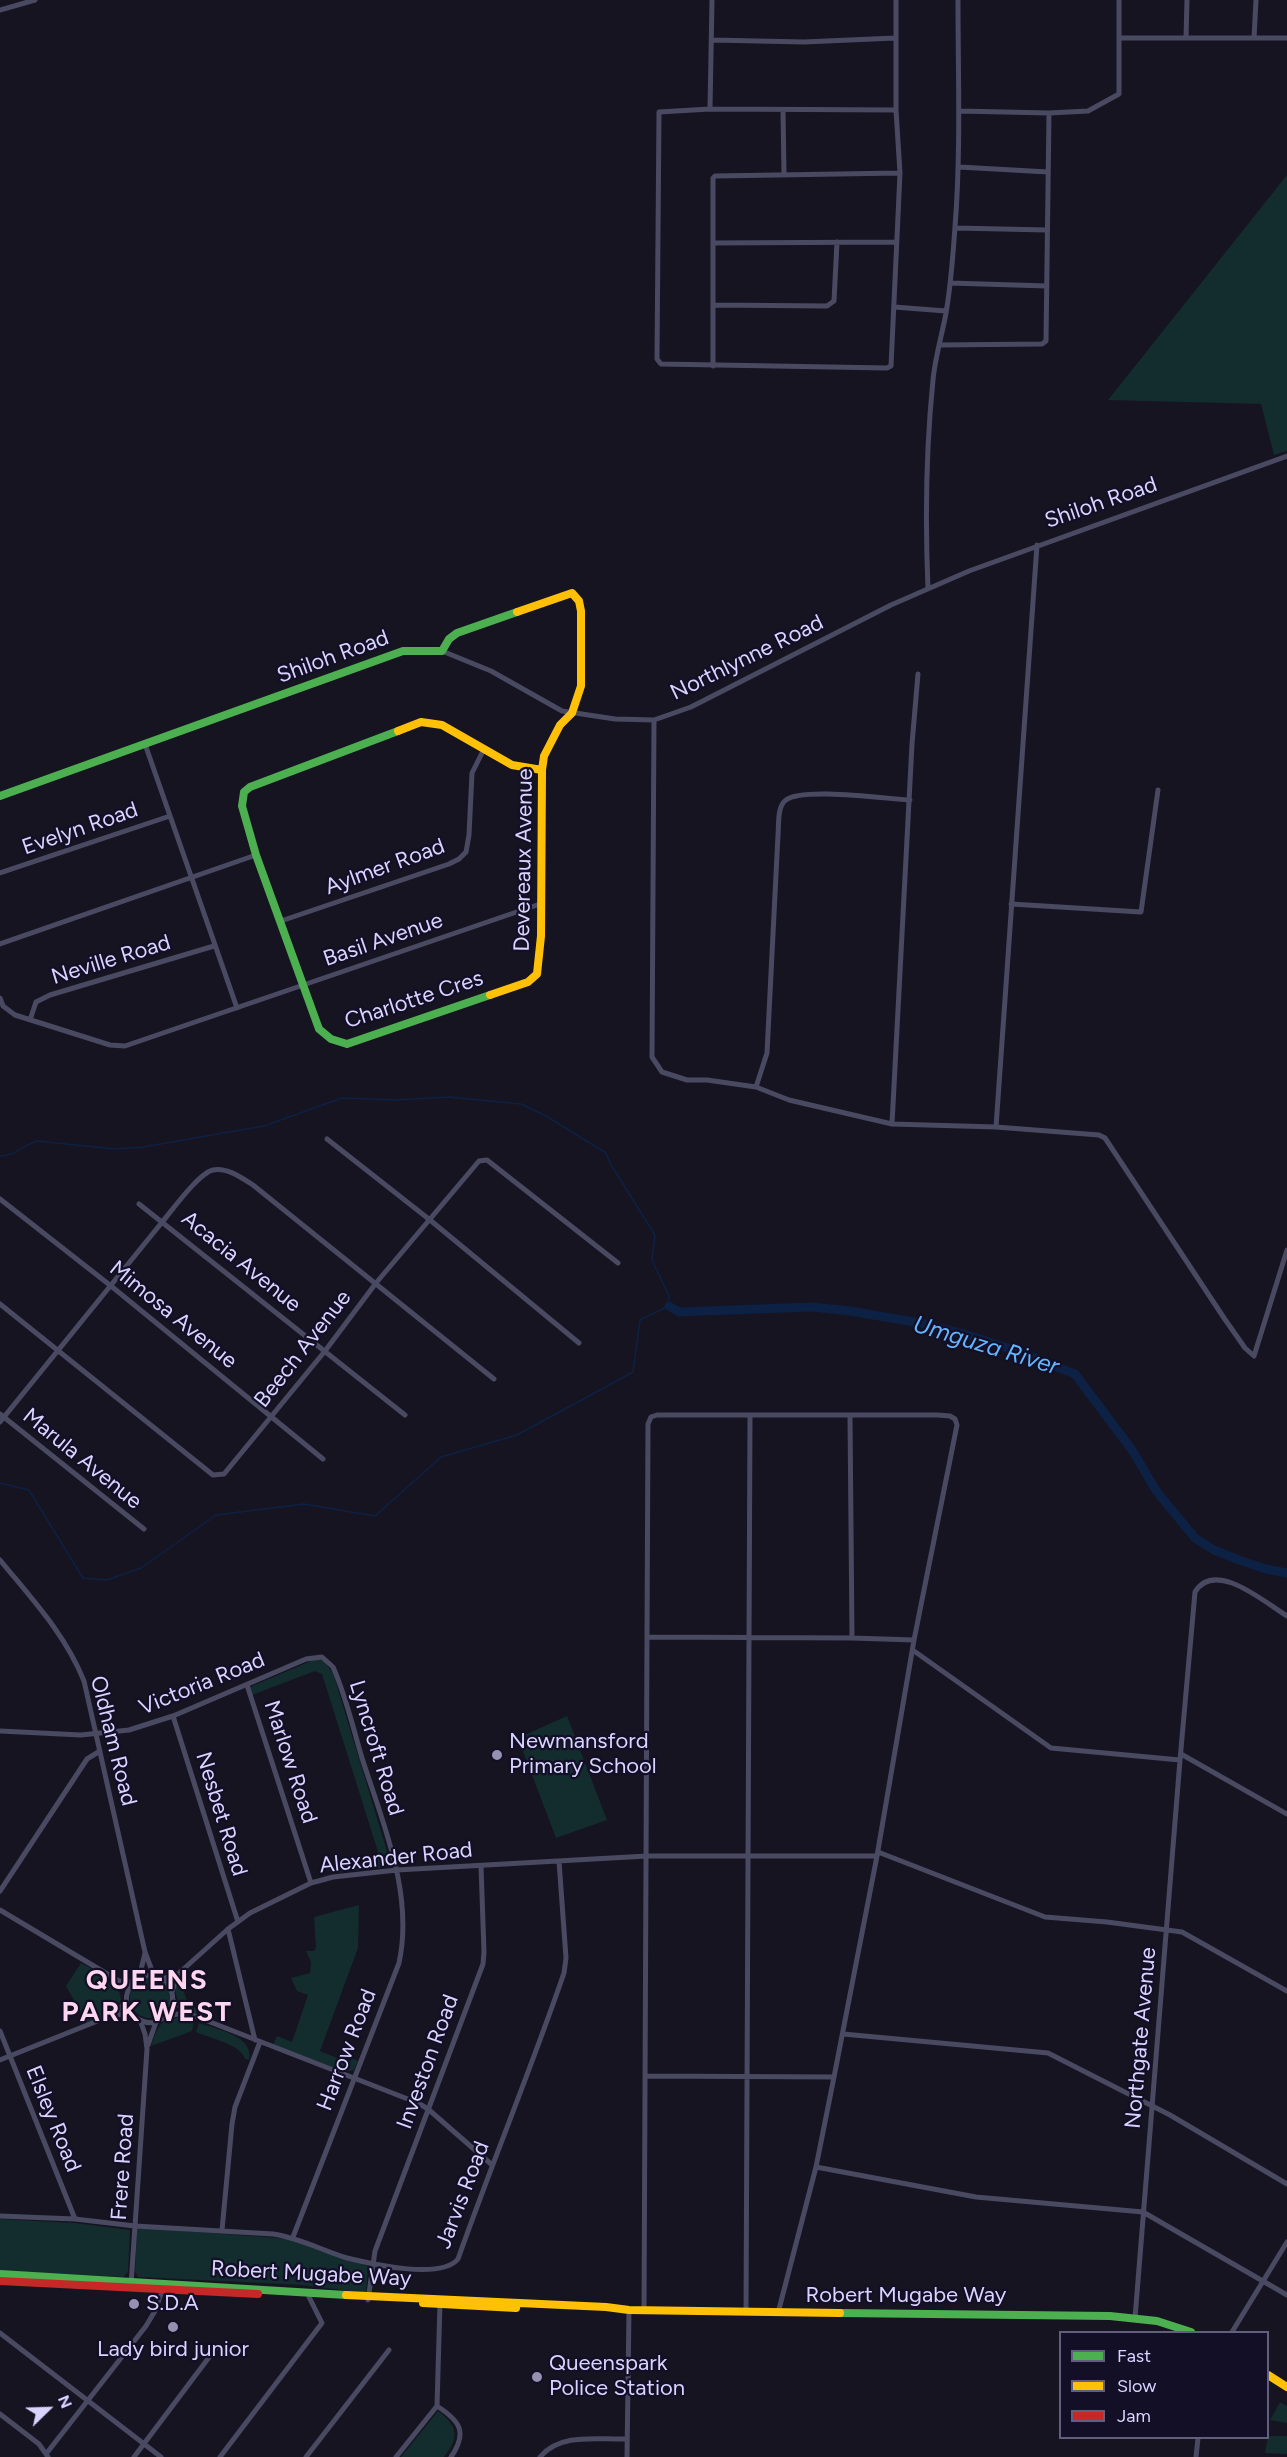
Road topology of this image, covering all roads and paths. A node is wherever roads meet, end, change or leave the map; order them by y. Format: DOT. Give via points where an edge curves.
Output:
graph roads {
  1 [pos="35,0"];
  2 [pos="712,0"];
  3 [pos="897,0"];
  4 [pos="958,0"];
  5 [pos="1119,0"];
  6 [pos="1186,0"];
  7 [pos="1256,0"];
  8 [pos="0,10"];
  9 [pos="895,38"];
  10 [pos="1119,38"];
  11 [pos="1186,38"];
  12 [pos="1254,38"];
  13 [pos="1287,38"];
  14 [pos="712,40"];
  15 [pos="710,109"];
  16 [pos="783,111"];
  17 [pos="896,111"];
  18 [pos="960,111"];
  19 [pos="1049,113"];
  20 [pos="959,167"];
  21 [pos="1048,172"];
  22 [pos="900,173"];
  23 [pos="784,174"];
  24 [pos="956,228"];
  25 [pos="1047,230"];
  26 [pos="837,242"];
  27 [pos="896,242"];
  28 [pos="713,243"];
  29 [pos="950,283"];
  30 [pos="1047,286"];
  31 [pos="713,305"];
  32 [pos="894,307"];
  33 [pos="946,311"];
  34 [pos="940,345"];
  35 [pos="713,366"];
  36 [pos="1287,456"];
  37 [pos="1037,545"];
  38 [pos="928,589"];
  39 [pos="442,651"];
  40 [pos="918,674"];
  41 [pos="572,713"];
  42 [pos="654,720"];
  43 [pos="145,744"];
  44 [pos="484,749"];
  45 [pos="542,770"];
  46 [pos="1158,790"];
  47 [pos="0,796"];
  48 [pos="910,800"];
  49 [pos="170,816"];
  50 [pos="256,855"];
  51 [pos="0,873"];
  52 [pos="192,878"];
  53 [pos="540,904"];
  54 [pos="1011,904"];
  55 [pos="281,921"];
  56 [pos="0,944"];
  57 [pos="214,946"];
  58 [pos="528,981"];
  59 [pos="302,986"];
  60 [pos="0,998"];
  61 [pos="237,1008"];
  62 [pos="30,1020"];
  63 [pos="756,1087"];
  64 [pos="892,1124"];
  65 [pos="996,1127"];
  66 [pos="327,1139"];
  67 [pos="0,1199"];
  68 [pos="139,1204"];
  69 [pos="430,1220"];
  70 [pos="163,1221"];
  71 [pos="1287,1250"];
  72 [pos="618,1263"];
  73 [pos="376,1283"];
  74 [pos="111,1286"];
  75 [pos="0,1304"];
  76 [pos="579,1343"];
  77 [pos="57,1350"];
  78 [pos="325,1351"];
  79 [pos="494,1379"];
  80 [pos="405,1415"];
  81 [pos="272,1416"];
  82 [pos="750,1416"];
  83 [pos="850,1416"];
  84 [pos="1,1418"];
  85 [pos="323,1459"];
  86 [pos="144,1529"];
  87 [pos="0,1560"];
  88 [pos="1287,1616"];
  89 [pos="647,1637"];
  90 [pos="750,1637"];
  91 [pos="852,1638"];
  92 [pos="914,1640"];
  93 [pos="914,1651"];
  94 [pos="306,1659"];
  95 [pos="247,1686"];
  96 [pos="173,1716"];
  97 [pos="0,1731"];
  98 [pos="96,1734"];
  99 [pos="100,1751"];
  100 [pos="1180,1757"];
  101 [pos="1287,1814"];
  102 [pos="877,1854"];
  103 [pos="647,1856"];
  104 [pos="748,1856"];
  105 [pos="559,1861"];
  106 [pos="481,1866"];
  107 [pos="397,1869"];
  108 [pos="310,1883"];
  109 [pos="0,1891"];
  110 [pos="0,1910"];
  111 [pos="238,1922"];
  112 [pos="228,1929"];
  113 [pos="1167,1929"];
  114 [pos="145,1952"];
  115 [pos="178,1974"];
  116 [pos="154,1976"];
  117 [pos="162,1978"];
  118 [pos="136,1980"];
  119 [pos="119,1981"];
  120 [pos="1287,1991"];
  121 [pos="172,1992"];
  122 [pos="126,1997"];
  123 [pos="173,2000"];
  124 [pos="187,2013"];
  125 [pos="115,2014"];
  126 [pos="134,2016"];
  127 [pos="166,2016"];
  128 [pos="140,2020"];
  129 [pos="156,2022"];
  130 [pos="0,2031"];
  131 [pos="843,2034"];
  132 [pos="258,2041"];
  133 [pos="147,2049"];
  134 [pos="10,2056"];
  135 [pos="0,2060"];
  136 [pos="645,2076"];
  137 [pos="747,2077"];
  138 [pos="355,2078"];
  139 [pos="834,2078"];
  140 [pos="1152,2106"];
  141 [pos="428,2109"];
  142 [pos="491,2164"];
  143 [pos="816,2167"];
  144 [pos="1287,2184"];
  145 [pos="1143,2212"];
  146 [pos="0,2216"];
  147 [pos="75,2219"];
  148 [pos="135,2226"];
  149 [pos="222,2230"];
  150 [pos="293,2237"];
  151 [pos="1287,2242"];
  152 [pos="372,2264"];
  153 [pos="2,2278"];
  154 [pos="1264,2281"];
  155 [pos="131,2284"];
  156 [pos="163,2286"];
  157 [pos="1287,2295"];
  158 [pos="309,2297"];
  159 [pos="368,2298"];
  160 [pos="440,2301"];
  161 [pos="629,2310"];
  162 [pos="644,2311"];
  163 [pos="746,2313"];
  164 [pos="778,2313"];
  165 [pos="1135,2319"];
  166 [pos="1188,2331"];
  167 [pos="1233,2331"];
  168 [pos="0,2333"];
  169 [pos="216,2348"];
  170 [pos="389,2350"];
  171 [pos="1269,2376"];
  172 [pos="1287,2387"];
  173 [pos="89,2402"];
  174 [pos="438,2406"];
  175 [pos="0,2415"];
  176 [pos="627,2439"];
  177 [pos="1198,2439"];
  178 [pos="144,2444"];
  179 [pos="47,2456"];
  180 [pos="134,2457"];
  181 [pos="161,2457"];
  182 [pos="220,2457"];
  183 [pos="306,2457"];
  184 [pos="396,2457"];
  185 [pos="451,2457"];
  186 [pos="540,2457"];
  187 [pos="627,2457"];
  188 [pos="1196,2457"];
  1 -- 8 [label="street"];
  2 -- 14 [label="street"];
  3 -- 9 [label="street"];
  4 -- 18 [label="street"];
  5 -- 10 [label="street"];
  6 -- 11 [label="street"];
  7 -- 12 [label="street"];
  9 -- 14 [label="street" via="804,42"];
  9 -- 17 [label="street"];
  10 -- 11 [label="street"];
  10 -- 19 [label="street" via="1119,94 1088,111"];
  11 -- 12 [label="street"];
  12 -- 13 [label="street"];
  14 -- 15 [label="street"];
  15 -- 16 [label="street"];
  15 -- 35 [label="street" via="659,112 657,359 661,364"];
  16 -- 17 [label="street"];
  16 -- 23 [label="street"];
  17 -- 22 [label="street"];
  18 -- 19 [label="street"];
  18 -- 20 [label="street"];
  19 -- 21 [label="street"];
  20 -- 21 [label="street"];
  20 -- 24 [label="street"];
  21 -- 25 [label="street"];
  22 -- 23 [label="street"];
  22 -- 27 [label="street"];
  23 -- 28 [label="street" via="715,176"];
  24 -- 25 [label="street"];
  24 -- 29 [label="street"];
  25 -- 30 [label="street"];
  26 -- 27 [label="street"];
  26 -- 28 [label="street"];
  26 -- 31 [label="street" via="834,301 827,306"];
  27 -- 32 [label="street"];
  28 -- 31 [label="street"];
  29 -- 30 [label="street"];
  29 -- 33 [label="street"];
  30 -- 34 [label="street" via="1044,343"];
  31 -- 35 [label="street"];
  32 -- 33 [label="street"];
  32 -- 35 [label="street" via="891,366 887,368"];
  33 -- 34 [label="street"];
  34 -- 38 [label="street" via="933,377 929,439"];
  36 -- 37 [label="street, Shiloh Road"];
  37 -- 38 [label="street, Shiloh Road"];
  37 -- 54 [label="street"];
  38 -- 42 [label="street, Northlynne Road" via="691,707"];
  39 -- 41 [label="street, Northlynne Road" via="491,671"];
  39 -- 41 [label="street, Devereaux Avenue" via="453,635 572,593 579,602 581,686"];
  39 -- 43 [label="street, Shiloh Road" via="403,651"];
  40 -- 48 [label="street"];
  41 -- 42 [label="street, Northlynne Road"];
  41 -- 45 [label="street, Devereaux Avenue" via="560,725 544,756"];
  42 -- 63 [label="street" via="652,1057 662,1072 674,1078"];
  43 -- 47 [label="street, Shiloh Road"];
  43 -- 49 [label="street"];
  44 -- 45 [label="street, Charlotte Cres" via="512,765"];
  44 -- 50 [label="street, Charlotte Cres" via="442,725 421,722 250,787 244,792 243,806"];
  44 -- 55 [label="street, Aylmer Road" via="472,773 469,842 464,855 449,864"];
  45 -- 53 [label="street, Devereaux Avenue"];
  46 -- 54 [label="street" via="1141,912"];
  48 -- 63 [label="street" via="807,794 788,798 783,804 778,835 767,1053"];
  48 -- 64 [label="street"];
  49 -- 51 [label="street, Evelyn Road"];
  49 -- 52 [label="street"];
  50 -- 52 [label="street"];
  50 -- 55 [label="street, Charlotte Cres"];
  52 -- 56 [label="street"];
  52 -- 57 [label="street"];
  53 -- 58 [label="street, Devereaux Avenue" via="538,970"];
  53 -- 59 [label="street, Basil Avenue"];
  54 -- 65 [label="street"];
  55 -- 59 [label="street, Charlotte Cres"];
  57 -- 61 [label="street"];
  57 -- 62 [label="street, Neville Road" via="50,995 36,1002"];
  58 -- 59 [label="street, Charlotte Cres" via="347,1044 331,1039 319,1029"];
  59 -- 61 [label="street, Basil Avenue"];
  60 -- 62 [label="street, Basil Avenue" via="8,1010"];
  61 -- 62 [label="street, Basil Avenue" via="125,1046"];
  63 -- 64 [label="street" via="789,1100"];
  64 -- 65 [label="street"];
  65 -- 71 [label="street" via="1105,1138 1224,1318 1254,1356"];
  66 -- 69 [label="street"];
  67 -- 74 [label="street, Mimosa Avenue"];
  68 -- 70 [label="street, Acacia Avenue"];
  69 -- 72 [label="street, Beech Avenue" via="478,1161 487,1160"];
  69 -- 73 [label="street, Beech Avenue"];
  69 -- 76 [label="street"];
  70 -- 73 [label="street" via="207,1172 220,1169 253,1185"];
  70 -- 74 [label="street"];
  70 -- 78 [label="street, Acacia Avenue"];
  73 -- 78 [label="street, Beech Avenue"];
  73 -- 79 [label="street"];
  74 -- 77 [label="street"];
  74 -- 81 [label="street, Mimosa Avenue"];
  75 -- 77 [label="street, Beech Avenue"];
  77 -- 81 [label="street, Beech Avenue" via="213,1475 224,1474"];
  77 -- 84 [label="street"];
  78 -- 80 [label="street, Acacia Avenue"];
  78 -- 81 [label="street, Beech Avenue"];
  81 -- 85 [label="street, Mimosa Avenue"];
  82 -- 83 [label="street"];
  82 -- 89 [label="street" via="657,1415 649,1420"];
  82 -- 90 [label="street"];
  83 -- 91 [label="street"];
  83 -- 92 [label="street" via="938,1415 956,1421"];
  84 -- 86 [label="street, Marula Avenue"];
  87 -- 98 [label="street, Oldham Road" via="66,1643 84,1681"];
  88 -- 100 [label="street, Northgate Avenue" via="1233,1583 1207,1579 1199,1585 1195,1592"];
  89 -- 90 [label="street"];
  89 -- 103 [label="street"];
  90 -- 91 [label="street"];
  90 -- 104 [label="street"];
  91 -- 92 [label="street"];
  92 -- 93 [label="street"];
  93 -- 100 [label="street" via="1051,1748"];
  93 -- 102 [label="street"];
  94 -- 95 [label="street, Victoria Road"];
  94 -- 107 [label="street, Lyncroft Road" via="322,1657 333,1667"];
  95 -- 96 [label="street, Victoria Road"];
  95 -- 108 [label="street, Marlow Road"];
  96 -- 98 [label="street, Victoria Road" via="129,1730"];
  96 -- 111 [label="street, Nesbet Road"];
  97 -- 98 [label="street, Victoria Road"];
  98 -- 99 [label="street, Oldham Road"];
  99 -- 109 [label="street" via="87,1759"];
  99 -- 114 [label="street, Oldham Road"];
  100 -- 101 [label="street"];
  100 -- 113 [label="street, Northgate Avenue"];
  102 -- 104 [label="street, Alexander Road"];
  102 -- 113 [label="street" via="1045,1917"];
  102 -- 131 [label="street"];
  103 -- 104 [label="street, Alexander Road"];
  103 -- 105 [label="street, Alexander Road"];
  103 -- 136 [label="street"];
  104 -- 137 [label="street"];
  105 -- 106 [label="street, Alexander Road"];
  105 -- 142 [label="street, Jarvis Road" via="564,1973"];
  106 -- 107 [label="street, Alexander Road"];
  106 -- 141 [label="street, Investon Road" via="483,1964"];
  107 -- 108 [label="street, Alexander Road"];
  107 -- 138 [label="street, Harrow Road" via="404,1928 402,1950"];
  108 -- 111 [label="street, Alexander Road"];
  110 -- 119 [label="street"];
  111 -- 112 [label="street, Alexander Road"];
  112 -- 115 [label="street, Alexander Road"];
  112 -- 132 [label="street"];
  113 -- 120 [label="street" via="1196,1938"];
  113 -- 140 [label="street, Northgate Avenue"];
  114 -- 116 [label="street, Oldham Road"];
  114 -- 118 [label="street, Oldham Road"];
  115 -- 117 [label="street, Alexander Road"];
  115 -- 121 [label="street, Alexander Road"];
  116 -- 117 [label="street"];
  116 -- 118 [label="street"];
  117 -- 121 [label="street"];
  118 -- 119 [label="street"];
  118 -- 122 [label="street"];
  119 -- 122 [label="street"];
  121 -- 123 [label="street"];
  122 -- 125 [label="street"];
  122 -- 126 [label="street"];
  123 -- 124 [label="street"];
  123 -- 127 [label="street"];
  124 -- 127 [label="street"];
  124 -- 132 [label="street"];
  125 -- 126 [label="street"];
  125 -- 134 [label="street"];
  126 -- 128 [label="street"];
  127 -- 129 [label="street"];
  128 -- 129 [label="street"];
  128 -- 133 [label="street, Frere Road"];
  129 -- 133 [label="street, Frere Road"];
  130 -- 134 [label="street, Elsley Road"];
  131 -- 139 [label="street"];
  131 -- 140 [label="street" via="1048,2053"];
  132 -- 138 [label="street"];
  132 -- 149 [label="street" via="235,2107"];
  133 -- 148 [label="street, Frere Road"];
  134 -- 135 [label="street"];
  134 -- 147 [label="street, Elsley Road"];
  136 -- 137 [label="street"];
  136 -- 162 [label="street"];
  137 -- 139 [label="street"];
  137 -- 163 [label="street"];
  138 -- 141 [label="street"];
  138 -- 150 [label="street, Harrow Road"];
  139 -- 143 [label="street"];
  140 -- 144 [label="street"];
  140 -- 145 [label="street, Northgate Avenue"];
  141 -- 142 [label="street"];
  141 -- 152 [label="street, Investon Road"];
  142 -- 152 [label="street, Jarvis Road" via="454,2263 439,2269"];
  143 -- 145 [label="street" via="976,2197"];
  143 -- 164 [label="street"];
  145 -- 154 [label="street"];
  145 -- 165 [label="street, Northgate Avenue"];
  146 -- 147 [label="street, Jarvis Road"];
  147 -- 148 [label="street, Jarvis Road"];
  148 -- 149 [label="street, Jarvis Road"];
  148 -- 155 [label="street, Frere Road"];
  149 -- 150 [label="street, Jarvis Road"];
  150 -- 152 [label="street, Jarvis Road"];
  151 -- 154 [label="street"];
  152 -- 159 [label="street, Investon Road"];
  153 -- 155 [label="street, Robert Mugabe Way"];
  154 -- 157 [label="street"];
  154 -- 167 [label="street"];
  155 -- 156 [label="street, Robert Mugabe Way"];
  156 -- 158 [label="street, Robert Mugabe Way"];
  156 -- 159 [label="street, Robert Mugabe Way"];
  156 -- 173 [label="street" via="146,2326"];
  158 -- 159 [label="street, Robert Mugabe Way"];
  158 -- 182 [label="street" via="322,2323"];
  159 -- 160 [label="street, Robert Mugabe Way"];
  160 -- 161 [label="street, Robert Mugabe Way" via="577,2311"];
  160 -- 174 [label="street"];
  161 -- 162 [label="street, Robert Mugabe Way"];
  161 -- 176 [label="street"];
  162 -- 163 [label="street, Robert Mugabe Way"];
  163 -- 164 [label="street, Robert Mugabe Way"];
  164 -- 165 [label="street, Robert Mugabe Way"];
  165 -- 166 [label="street, Robert Mugabe Way"];
  168 -- 173 [label="street"];
  169 -- 178 [label="street"];
  170 -- 183 [label="street"];
  171 -- 172 [label="street"];
  173 -- 178 [label="street"];
  173 -- 179 [label="street"];
  174 -- 184 [label="street"];
  174 -- 185 [label="street" via="455,2418 460,2431 458,2446"];
  175 -- 179 [label="street"];
  176 -- 186 [label="street" via="562,2441"];
  176 -- 187 [label="street"];
  177 -- 188 [label="street"];
  178 -- 180 [label="street"];
  178 -- 181 [label="street"];
}
